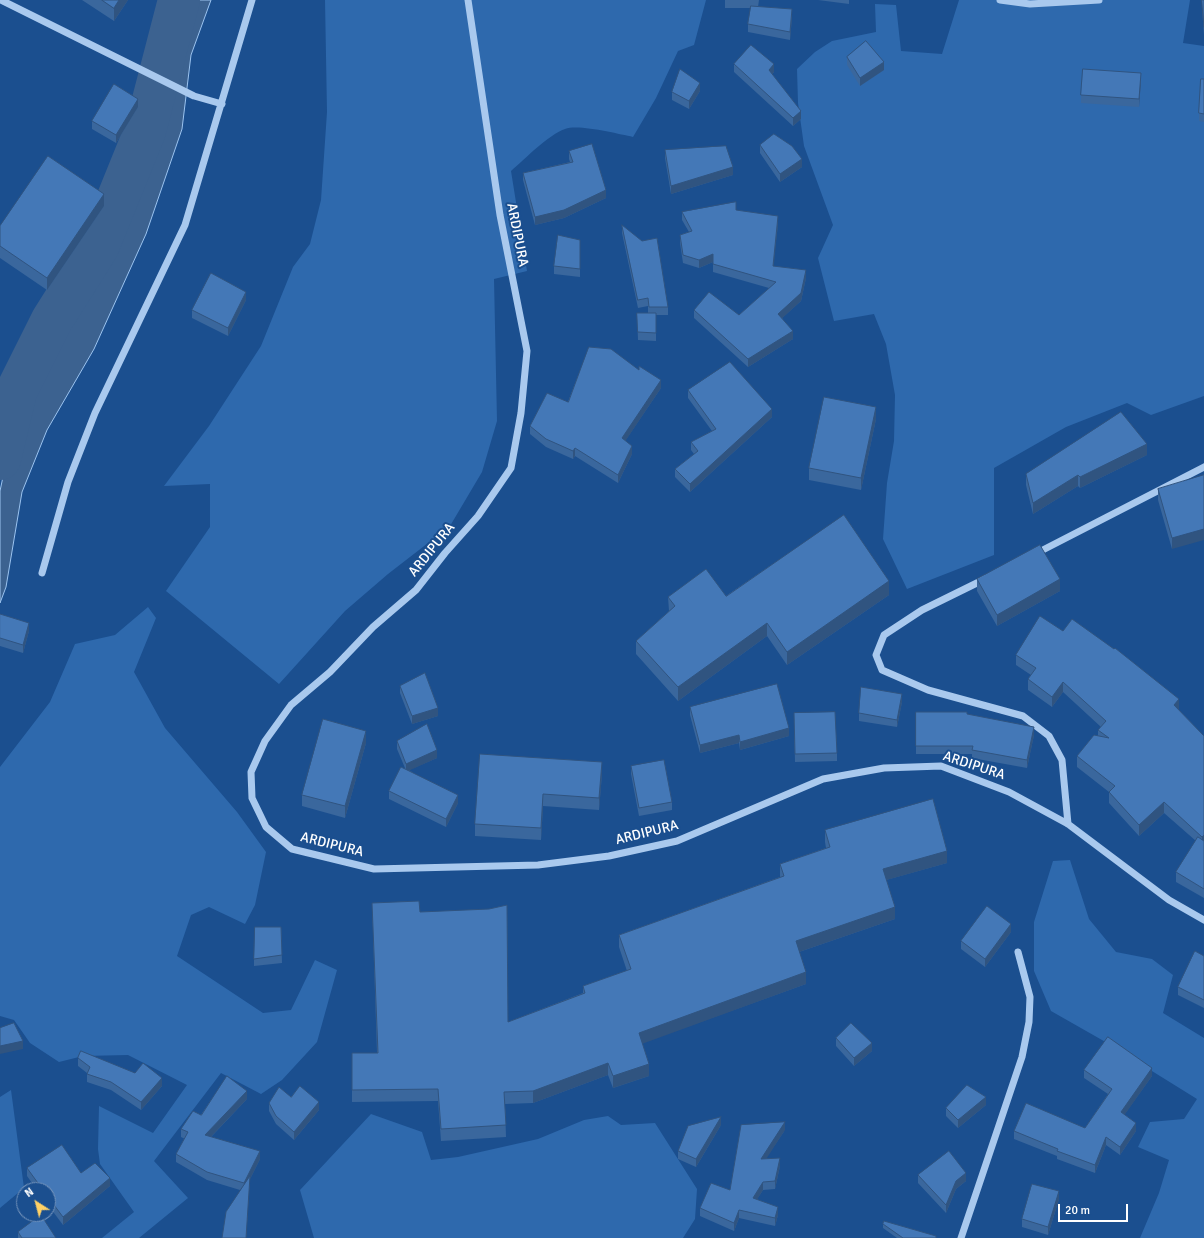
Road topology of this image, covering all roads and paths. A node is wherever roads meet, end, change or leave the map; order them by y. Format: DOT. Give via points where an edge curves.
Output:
graph roads {
  1 [pos="1,0"];
  2 [pos="252,0"];
  3 [pos="468,0"];
  4 [pos="1000,0"];
  5 [pos="1099,0"];
  6 [pos="222,104"];
  7 [pos="1204,467"];
  8 [pos="1028,558"];
  9 [pos="42,573"];
  10 [pos="994,575"];
  11 [pos="1068,824"];
  12 [pos="1204,920"];
  13 [pos="1018,952"];
  14 [pos="961,1238"];
  1 -- 6 [label="street" via="194,96"];
  2 -- 6 [label="street"];
  3 -- 11 [label="street, ARDIPURA" via="500,215 527,351 521,413 511,468 478,516 416,590 372,627 330,672 291,705 265,741 250,772 252,798 266,827 292,849 374,869 538,865 608,856 677,841 823,779 884,768 941,766 1009,792"];
  4 -- 5 [label="street" via="1030,4"];
  6 -- 9 [label="street" via="185,225 95,413 68,482"];
  7 -- 8 [label="street"];
  10 -- 11 [label="street" via="922,610 884,635 876,655 882,670 928,690 1023,716 1049,736 1062,760"];
  11 -- 12 [label="street, ARDIPURA" via="1170,900"];
  13 -- 14 [label="street" via="1030,997 1029,1022 1022,1057"];
}
